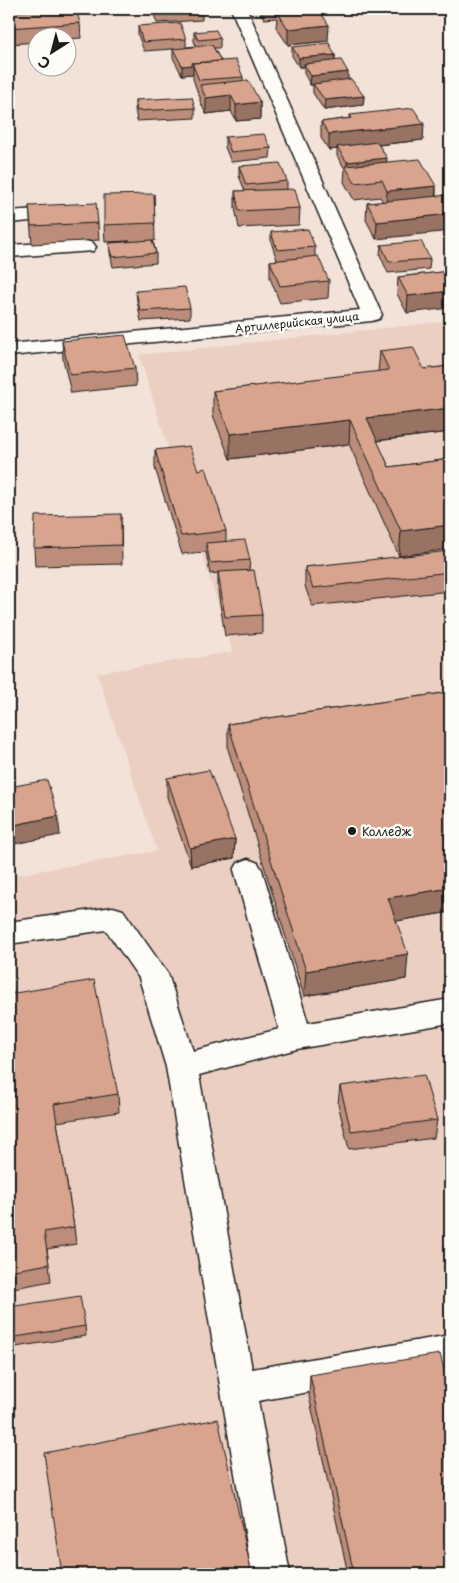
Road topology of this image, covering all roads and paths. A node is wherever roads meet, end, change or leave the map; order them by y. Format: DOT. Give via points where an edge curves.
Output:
graph roads {
  1 [pos="239,9"];
  2 [pos="82,213"];
  3 [pos="9,217"];
  4 [pos="86,247"];
  5 [pos="9,251"];
  6 [pos="9,350"];
  7 [pos="248,870"];
  8 [pos="9,933"];
  9 [pos="450,1011"];
  10 [pos="297,1037"];
  11 [pos="182,1067"];
  12 [pos="450,1351"];
  13 [pos="237,1388"];
  14 [pos="271,1574"];
  1 -- 6 [label="street, Артиллерийская улица" via="372,314"];
  2 -- 3 [label="street"];
  4 -- 5 [label="street"];
  7 -- 10 [label="street"];
  8 -- 11 [label="street" via="113,918 153,974"];
  9 -- 10 [label="street"];
  10 -- 11 [label="street"];
  11 -- 13 [label="street"];
  12 -- 13 [label="street"];
  13 -- 14 [label="street"];
}
